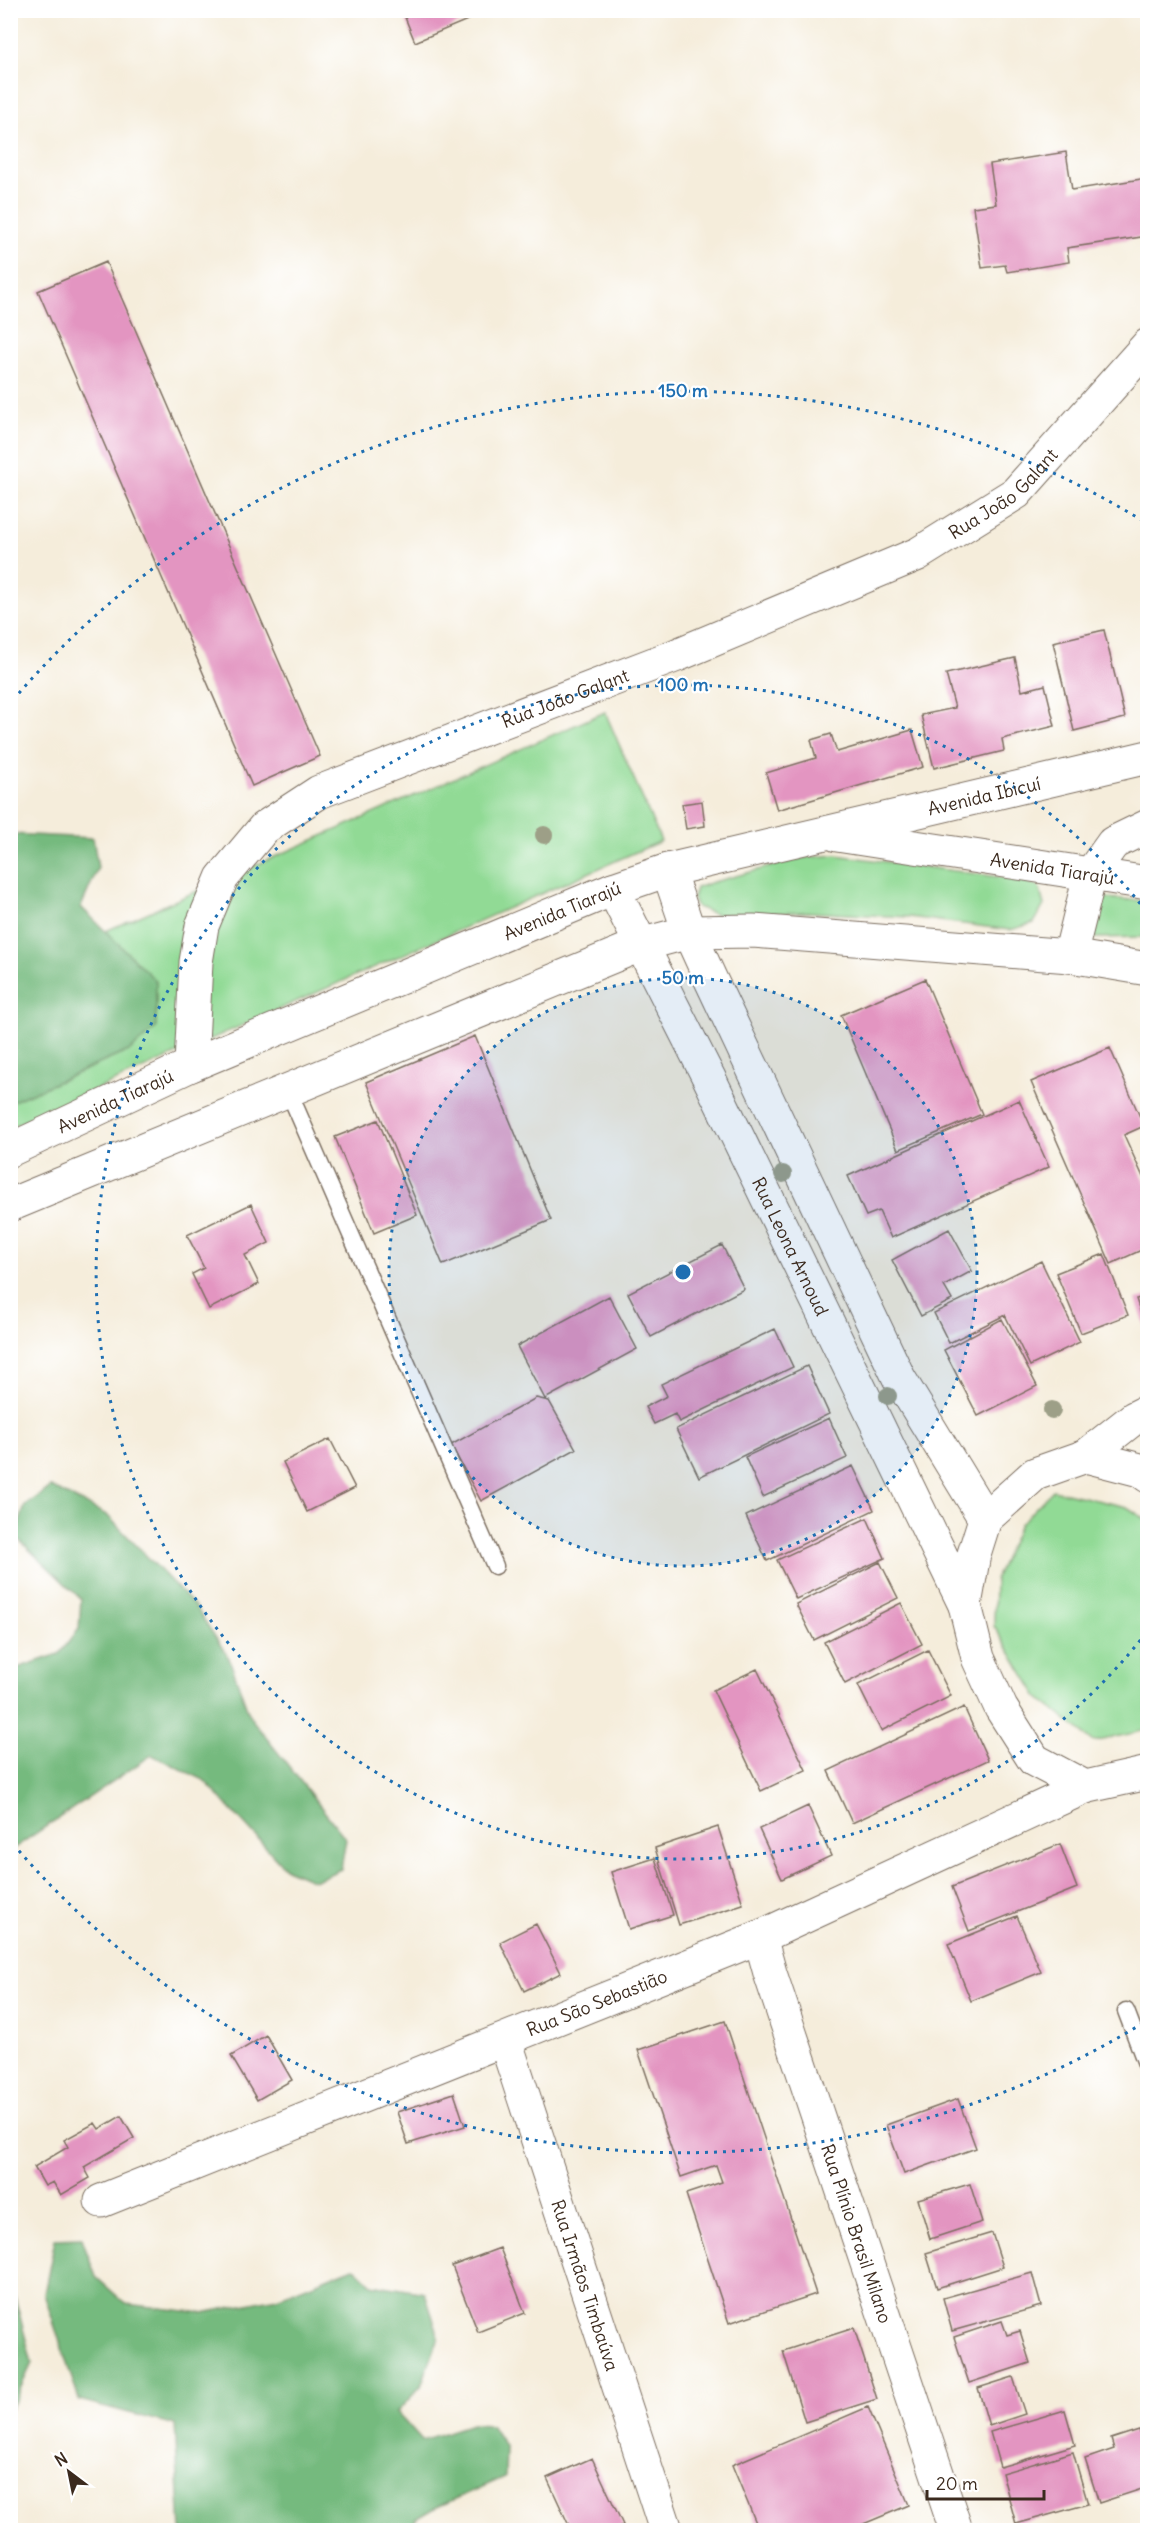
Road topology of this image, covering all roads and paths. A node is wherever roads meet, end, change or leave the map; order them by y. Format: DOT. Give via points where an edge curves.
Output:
graph roads {
  1 [pos="1148,345"];
  2 [pos="1148,757"];
  3 [pos="1148,826"];
  4 [pos="820,833"];
  5 [pos="668,870"];
  6 [pos="1090,875"];
  7 [pos="1148,883"];
  8 [pos="614,889"];
  9 [pos="689,932"];
  10 [pos="640,945"];
  11 [pos="1070,956"];
  12 [pos="1148,969"];
  13 [pos="191,1065"];
  14 [pos="288,1090"];
  15 [pos="10,1150"];
  16 [pos="10,1205"];
  17 [pos="1148,1411"];
  18 [pos="1086,1456"];
  19 [pos="1148,1476"];
  20 [pos="985,1519"];
  21 [pos="495,1566"];
  22 [pos="965,1605"];
  23 [pos="1148,1773"];
  24 [pos="1085,1787"];
  25 [pos="760,1937"];
  26 [pos="1126,2011"];
  27 [pos="505,2040"];
  28 [pos="1148,2069"];
  29 [pos="101,2201"];
  30 [pos="666,2530"];
  31 [pos="956,2530"];
  1 -- 13 [label="street, Rua João Galant" via="1016,493 918,554 676,655 319,792 264,828 222,878 202,926 196,962"];
  2 -- 4 [label="street, Avenida Ibicuí"];
  3 -- 6 [label="street" via="1113,843"];
  4 -- 5 [label="street, Avenida Tiarajú"];
  4 -- 6 [label="street, Avenida Tiarajú"];
  5 -- 8 [label="street, Avenida Tiarajú"];
  5 -- 9 [label="street"];
  6 -- 7 [label="street, Avenida Tiarajú"];
  6 -- 11 [label="street"];
  8 -- 10 [label="street, Rua Leona Arnoud"];
  8 -- 13 [label="street, Avenida Tiarajú"];
  9 -- 10 [label="street"];
  9 -- 11 [label="street" via="753,931"];
  9 -- 20 [label="street" via="899,1378"];
  10 -- 14 [label="street"];
  10 -- 22 [label="street, Rua Leona Arnoud" via="714,1088"];
  11 -- 12 [label="street"];
  13 -- 15 [label="street, Avenida Tiarajú"];
  14 -- 16 [label="street"];
  14 -- 21 [label="lane"];
  17 -- 18 [label="street"];
  18 -- 19 [label="street" via="1140,1470"];
  18 -- 20 [label="street" via="1035,1474"];
  20 -- 22 [label="street"];
  22 -- 24 [label="street" via="978,1658 1001,1708 1034,1760"];
  23 -- 24 [label="street, Rua São Sebastião"];
  24 -- 25 [label="street, Rua São Sebastião"];
  25 -- 27 [label="street, Rua São Sebastião"];
  25 -- 31 [label="street, Rua Plínio Brasil Milano"];
  26 -- 28 [label="lane"];
  27 -- 29 [label="street, Rua São Sebastião"];
  27 -- 30 [label="street, Rua Irmãos Timbaúva"];
}
